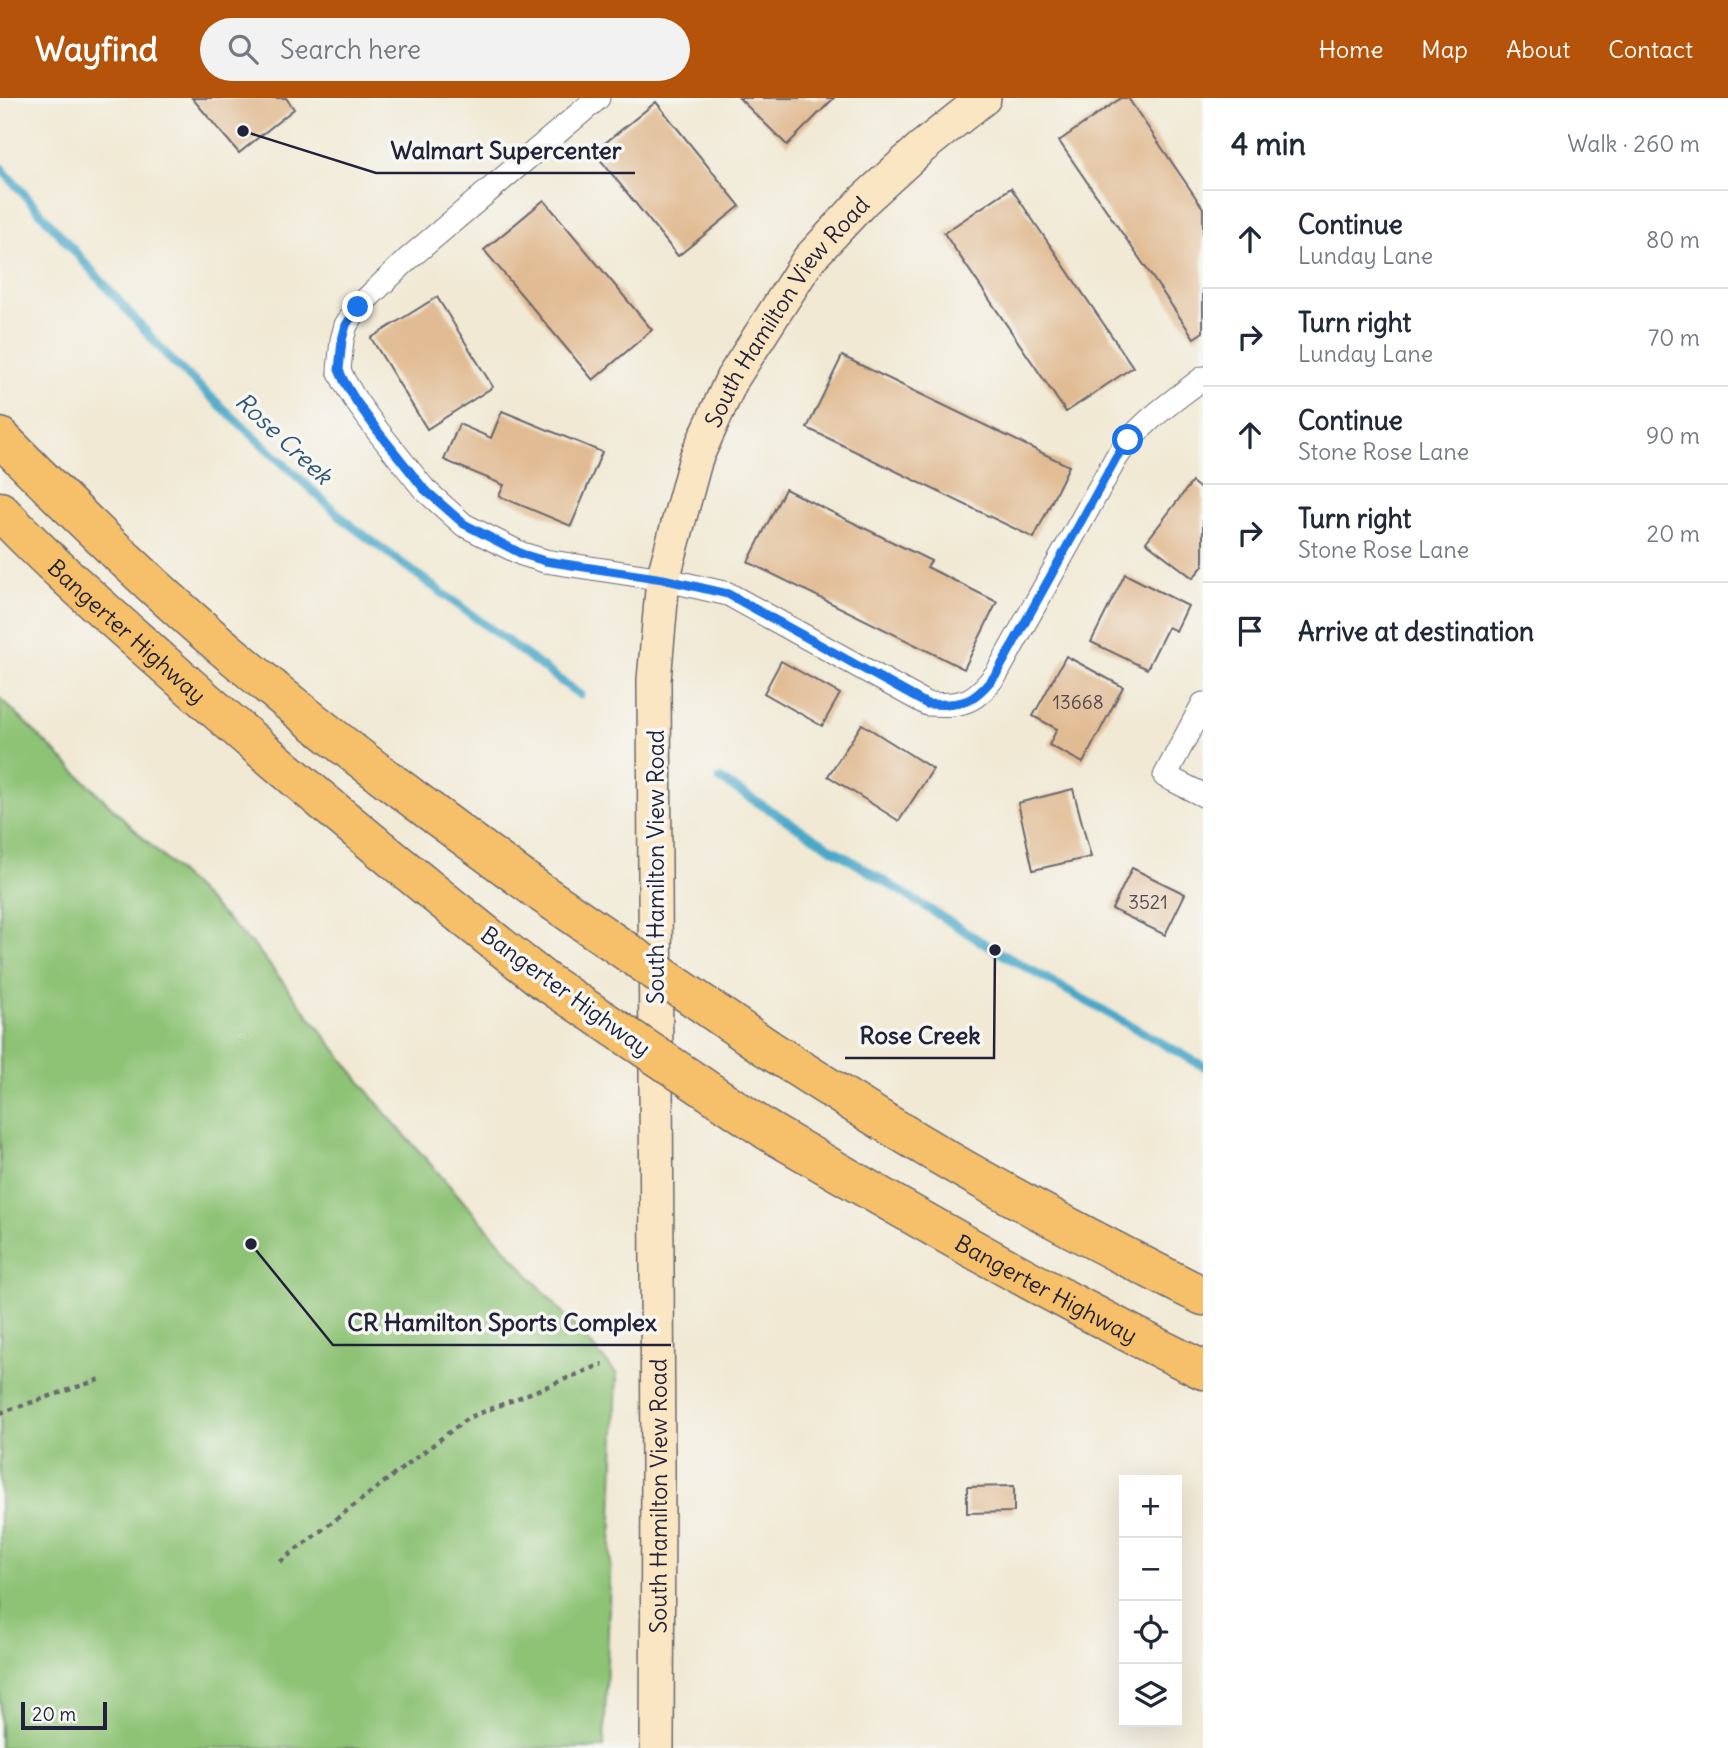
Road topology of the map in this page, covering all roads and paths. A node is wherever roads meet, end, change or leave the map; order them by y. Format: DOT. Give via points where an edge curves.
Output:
graph roads {
  1 [pos="598,98"];
  2 [pos="984,98"];
  3 [pos="1203,378"];
  4 [pos="0,437"];
  5 [pos="0,511"];
  6 [pos="663,579"];
  7 [pos="1203,704"];
  8 [pos="1203,795"];
  9 [pos="1203,1296"];
  10 [pos="603,1364"];
  11 [pos="1203,1370"];
  12 [pos="101,1379"];
  13 [pos="0,1413"];
  14 [pos="279,1562"];
  15 [pos="657,1748"];
  1 -- 6 [label="street" via="358,307 346,325 339,370 356,401 424,489 464,524 545,561"];
  2 -- 6 [label="street, South Hamilton View Road" via="864,200 809,259 732,379 696,458"];
  3 -- 6 [label="street" via="1128,440 997,673 983,691 965,702 927,704 728,594"];
  4 -- 9 [label="highway, bridge" via="74,512 242,664 331,737 543,894 766,1048 877,1118 990,1184"];
  5 -- 11 [label="highway, Bangerter Highway, bridge" via="226,720 542,979 768,1132 1008,1269"];
  6 -- 15 [label="street, South Hamilton View Road" via="654,680"];
  7 -- 8 [label="street" via="1165,776"];
  10 -- 14 [label="path" via="468,1419"];
  12 -- 13 [label="path"];
}
